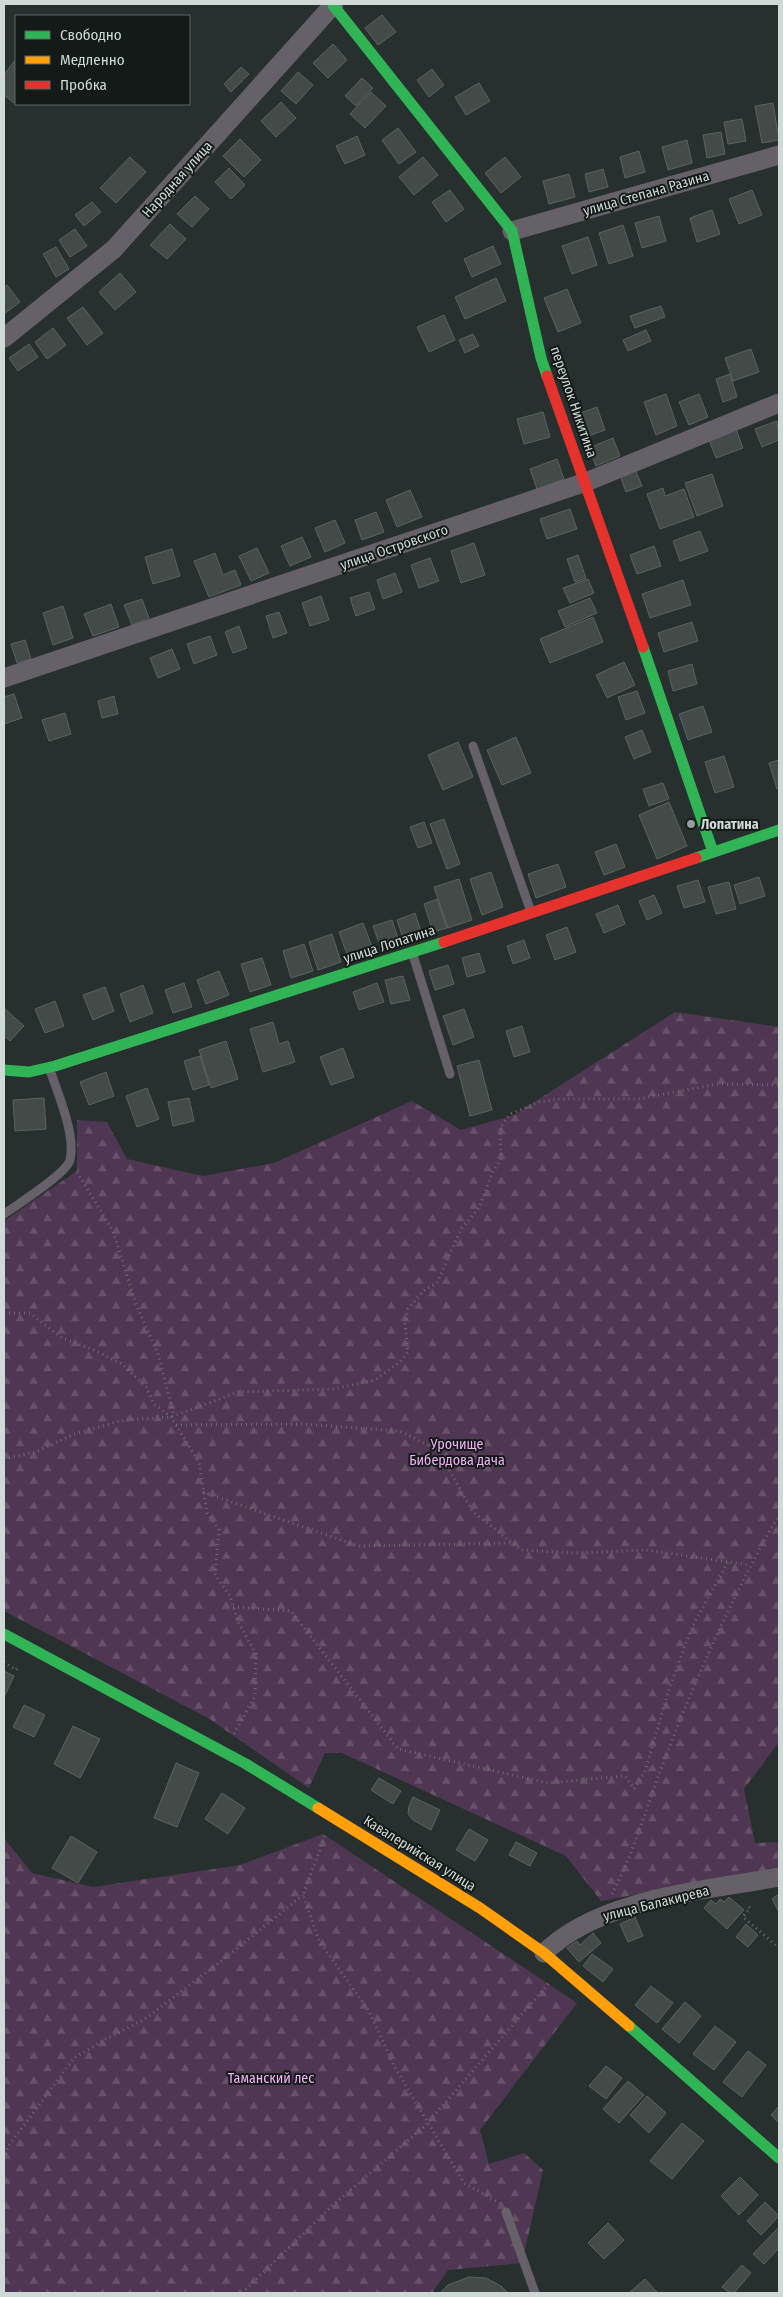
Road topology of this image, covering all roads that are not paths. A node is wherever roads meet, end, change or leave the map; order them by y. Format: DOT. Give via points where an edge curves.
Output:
graph roads {
  1 [pos="334,4"];
  2 [pos="779,155"];
  3 [pos="512,230"];
  4 [pos="4,338"];
  5 [pos="779,403"];
  6 [pos="586,482"];
  7 [pos="4,678"];
  8 [pos="473,746"];
  9 [pos="779,830"];
  10 [pos="714,852"];
  11 [pos="532,914"];
  12 [pos="412,952"];
  13 [pos="49,1067"];
  14 [pos="4,1070"];
  15 [pos="450,1074"];
  16 [pos="4,1214"];
  17 [pos="4,1634"];
  18 [pos="779,1877"];
  19 [pos="544,1953"];
  20 [pos="779,2158"];
  21 [pos="506,2212"];
  22 [pos="535,2293"];
  1 -- 3 [label="street, переулок Никитина"];
  1 -- 4 [label="street, Народная улица" via="114,249"];
  2 -- 3 [label="street, улица Степана Разина"];
  3 -- 6 [label="street, переулок Никитина" via="541,358"];
  5 -- 6 [label="street, улица Островского"];
  6 -- 7 [label="street, улица Островского"];
  6 -- 10 [label="street, переулок Никитина"];
  8 -- 11 [label="lane"];
  9 -- 10 [label="street, улица Лопатина"];
  10 -- 11 [label="street, улица Лопатина"];
  11 -- 12 [label="street, улица Лопатина"];
  12 -- 13 [label="street, улица Лопатина"];
  12 -- 15 [label="lane"];
  13 -- 14 [label="street, улица Лопатина" via="29,1072"];
  13 -- 16 [label="lane" via="70,1134 70,1161 62,1172"];
  17 -- 19 [label="street, Кавалерийская улица" via="246,1764 480,1908"];
  18 -- 19 [label="street, улица Балакирева" via="694,1892 601,1915 567,1933"];
  19 -- 20 [label="street, Кавалерийская улица"];
  21 -- 22 [label="lane"];
}
